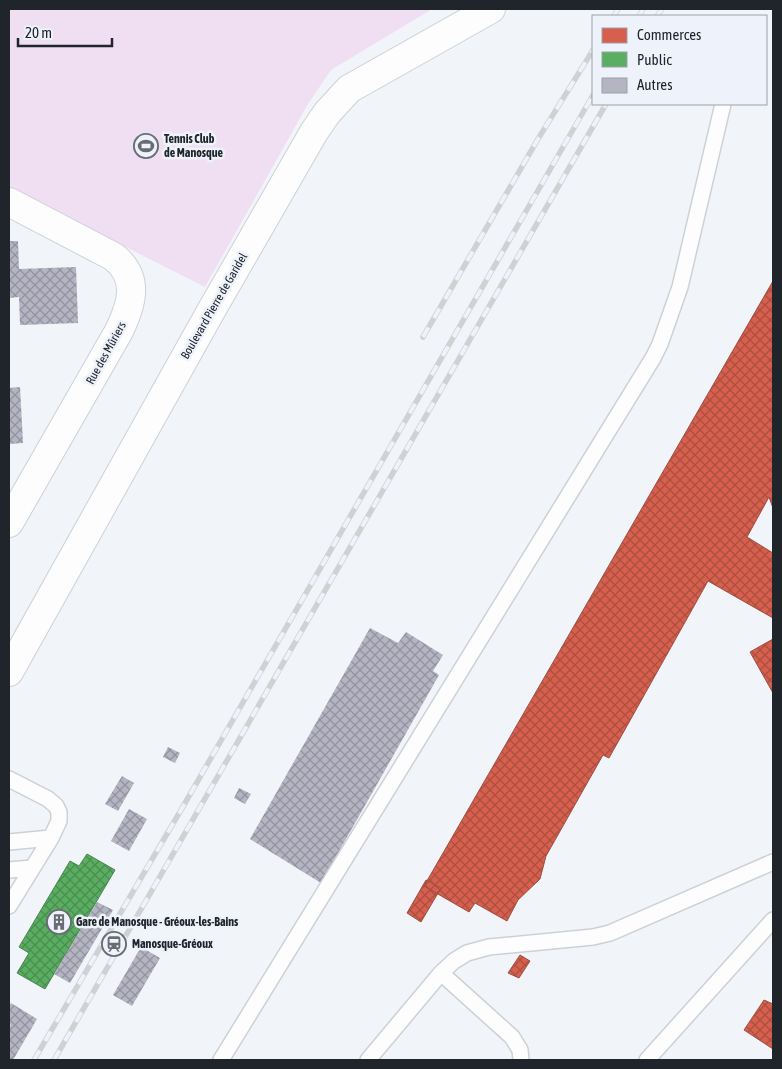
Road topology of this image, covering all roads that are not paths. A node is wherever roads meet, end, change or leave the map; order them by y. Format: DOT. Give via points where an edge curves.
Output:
graph roads {
  1 [pos="491,9"];
  2 [pos="723,105"];
  3 [pos="9,202"];
  4 [pos="9,523"];
  5 [pos="9,672"];
  6 [pos="9,779"];
  7 [pos="51,838"];
  8 [pos="9,842"];
  9 [pos="773,862"];
  10 [pos="32,868"];
  11 [pos="9,870"];
  12 [pos="9,905"];
  13 [pos="773,920"];
  14 [pos="441,973"];
  15 [pos="221,1060"];
  16 [pos="368,1060"];
  17 [pos="521,1060"];
  18 [pos="647,1060"];
  1 -- 5 [label="street, Boulevard Pierre de Garidel" via="349,89 327,113 206,320"];
  2 -- 15 [label="lane" via="680,287 653,358"];
  3 -- 4 [label="street, Rue des Mûriers" via="114,257 128,273 132,287 131,300 119,330"];
  6 -- 7 [label="lane" via="56,806 59,821"];
  7 -- 8 [label="lane"];
  7 -- 10 [label="lane"];
  9 -- 14 [label="lane" via="610,933 489,947 467,953"];
  10 -- 11 [label="lane"];
  10 -- 12 [label="lane"];
  13 -- 18 [label="lane"];
  14 -- 16 [label="lane"];
  14 -- 17 [label="lane" via="512,1037 520,1050"];
}
